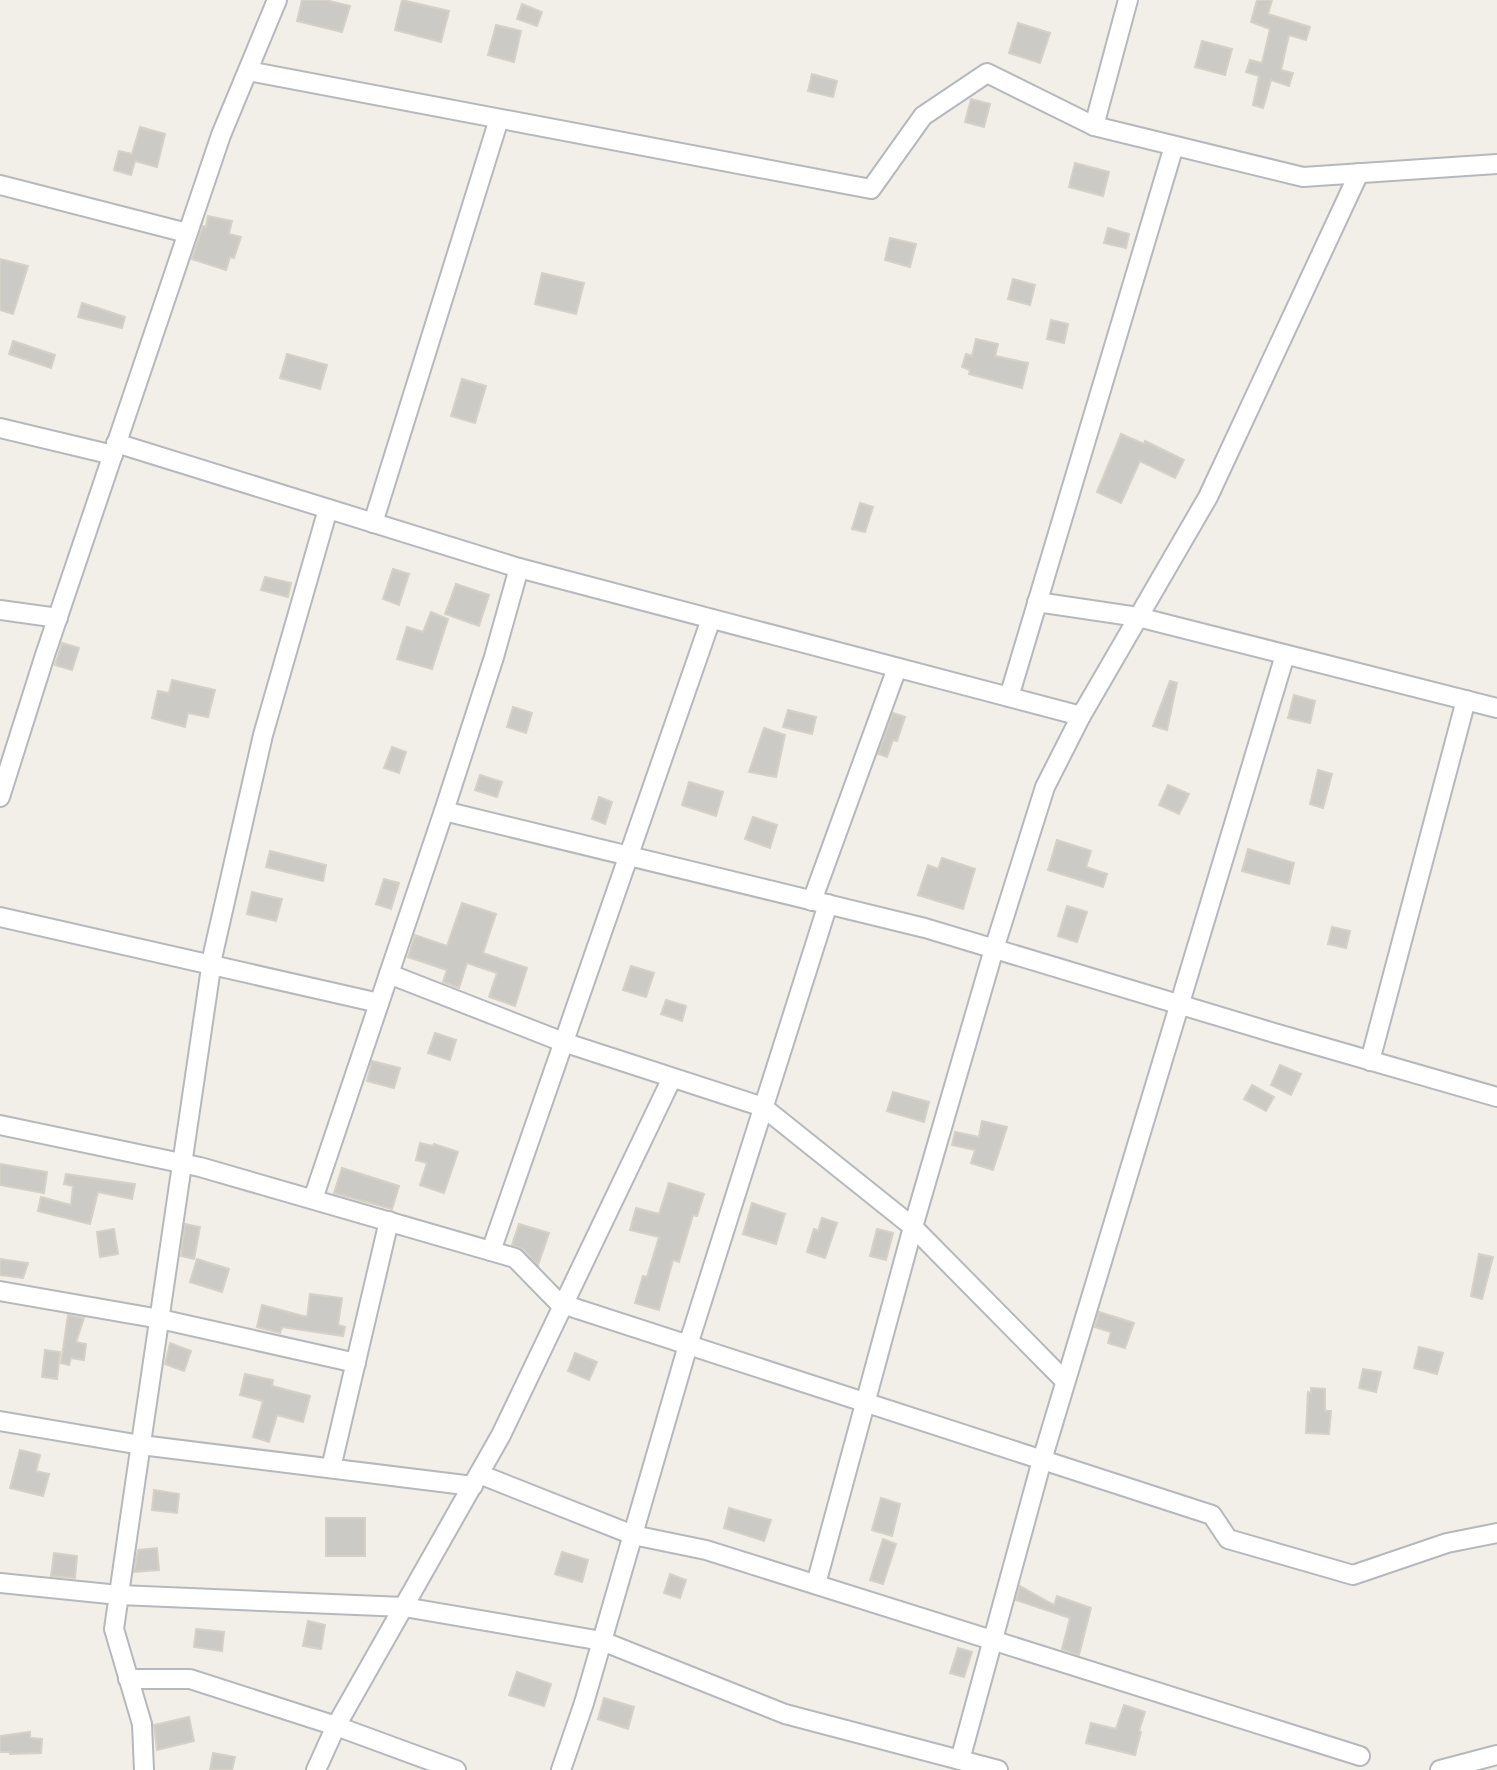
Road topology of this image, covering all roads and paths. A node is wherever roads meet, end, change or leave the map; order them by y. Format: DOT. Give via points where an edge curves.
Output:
graph roads {
  1 [pos="277,0"];
  2 [pos="1128,0"];
  3 [pos="248,71"];
  4 [pos="499,119"];
  5 [pos="1094,126"];
  6 [pos="1174,146"];
  7 [pos="1497,164"];
  8 [pos="1359,173"];
  9 [pos="0,185"];
  10 [pos="187,233"];
  11 [pos="0,428"];
  12 [pos="114,449"];
  13 [pos="328,509"];
  14 [pos="373,523"];
  15 [pos="519,568"];
  16 [pos="1037,602"];
  17 [pos="0,610"];
  18 [pos="1138,617"];
  19 [pos="58,618"];
  20 [pos="711,619"];
  21 [pos="1285,655"];
  22 [pos="897,668"];
  23 [pos="1009,697"];
  24 [pos="1466,700"];
  25 [pos="1497,708"];
  26 [pos="1081,716"];
  27 [pos="0,797"];
  28 [pos="444,811"];
  29 [pos="628,856"];
  30 [pos="820,902"];
  31 [pos="0,917"];
  32 [pos="994,949"];
  33 [pos="211,965"];
  34 [pos="389,974"];
  35 [pos="379,1003"];
  36 [pos="1180,1005"];
  37 [pos="563,1042"];
  38 [pos="1370,1061"];
  39 [pos="672,1078"];
  40 [pos="1497,1097"];
  41 [pos="763,1107"];
  42 [pos="0,1125"];
  43 [pos="183,1163"];
  44 [pos="313,1199"];
  45 [pos="389,1221"];
  46 [pos="913,1227"];
  47 [pos="491,1251"];
  48 [pos="0,1291"];
  49 [pos="564,1305"];
  50 [pos="160,1319"];
  51 [pos="688,1345"];
  52 [pos="356,1363"];
  53 [pos="1065,1381"];
  54 [pos="865,1403"];
  55 [pos="0,1421"];
  56 [pos="141,1445"];
  57 [pos="1042,1460"];
  58 [pos="331,1468"];
  59 [pos="476,1480"];
  60 [pos="1497,1533"];
  61 [pos="633,1535"];
  62 [pos="0,1583"];
  63 [pos="816,1584"];
  64 [pos="119,1595"];
  65 [pos="404,1607"];
  66 [pos="993,1640"];
  67 [pos="602,1641"];
  68 [pos="128,1679"];
  69 [pos="336,1726"];
  70 [pos="1497,1755"];
  71 [pos="1360,1756"];
  72 [pos="960,1760"];
  73 [pos="144,1770"];
  74 [pos="316,1770"];
  75 [pos="456,1770"];
  76 [pos="561,1770"];
  77 [pos="998,1770"];
  78 [pos="1440,1770"];
  1 -- 3 [label="street"];
  2 -- 5 [label="street"];
  3 -- 4 [label="street"];
  3 -- 10 [label="street"];
  4 -- 5 [label="street" via="871,189 923,116 987,73"];
  4 -- 14 [label="street"];
  5 -- 6 [label="street"];
  6 -- 8 [label="street" via="1303,177"];
  6 -- 16 [label="street"];
  7 -- 8 [label="street"];
  8 -- 18 [label="street" via="1208,497"];
  9 -- 10 [label="street"];
  10 -- 12 [label="street"];
  11 -- 12 [label="street"];
  12 -- 13 [label="street"];
  12 -- 19 [label="street"];
  13 -- 14 [label="street"];
  13 -- 33 [label="street" via="263,735"];
  14 -- 15 [label="street"];
  15 -- 20 [label="street"];
  15 -- 28 [label="street"];
  16 -- 18 [label="street"];
  16 -- 23 [label="street"];
  17 -- 19 [label="street"];
  18 -- 21 [label="street"];
  18 -- 26 [label="street"];
  19 -- 27 [label="street"];
  20 -- 22 [label="street"];
  20 -- 29 [label="street"];
  21 -- 24 [label="street"];
  21 -- 36 [label="street"];
  22 -- 23 [label="street"];
  22 -- 30 [label="street"];
  23 -- 26 [label="street"];
  24 -- 25 [label="street"];
  24 -- 38 [label="street"];
  26 -- 32 [label="street" via="1045,787"];
  28 -- 29 [label="street"];
  28 -- 34 [label="street"];
  29 -- 30 [label="street"];
  29 -- 37 [label="street"];
  30 -- 32 [label="street"];
  30 -- 41 [label="street"];
  31 -- 33 [label="street"];
  32 -- 36 [label="street"];
  32 -- 46 [label="street"];
  33 -- 35 [label="street"];
  33 -- 43 [label="street"];
  34 -- 35 [label="street"];
  34 -- 37 [label="street"];
  35 -- 44 [label="street"];
  36 -- 38 [label="street"];
  36 -- 53 [label="street"];
  37 -- 39 [label="street"];
  37 -- 47 [label="street"];
  38 -- 40 [label="street"];
  39 -- 41 [label="street"];
  39 -- 49 [label="street"];
  41 -- 46 [label="street"];
  41 -- 51 [label="street"];
  42 -- 43 [label="street"];
  43 -- 44 [label="street"];
  43 -- 50 [label="street"];
  44 -- 45 [label="street"];
  45 -- 47 [label="street"];
  45 -- 52 [label="street"];
  46 -- 53 [label="street"];
  46 -- 54 [label="street"];
  47 -- 49 [label="street" via="515,1258"];
  48 -- 50 [label="street"];
  49 -- 51 [label="street"];
  49 -- 59 [label="street"];
  50 -- 52 [label="street"];
  50 -- 56 [label="street"];
  51 -- 54 [label="street"];
  51 -- 61 [label="street"];
  52 -- 58 [label="street"];
  53 -- 57 [label="street"];
  54 -- 57 [label="street"];
  54 -- 63 [label="street"];
  55 -- 56 [label="street"];
  56 -- 58 [label="street"];
  56 -- 64 [label="street"];
  57 -- 60 [label="street" via="1212,1515 1228,1539 1353,1575 1447,1543"];
  57 -- 66 [label="street"];
  58 -- 59 [label="street"];
  59 -- 61 [label="street"];
  59 -- 65 [label="street"];
  61 -- 63 [label="street" via="706,1550"];
  61 -- 67 [label="street"];
  62 -- 64 [label="street"];
  63 -- 66 [label="street"];
  64 -- 65 [label="street"];
  64 -- 68 [label="street" via="114,1629"];
  65 -- 67 [label="street"];
  65 -- 69 [label="street"];
  66 -- 71 [label="street"];
  66 -- 72 [label="street"];
  67 -- 72 [label="street" via="785,1714"];
  67 -- 76 [label="street"];
  68 -- 69 [label="street" via="190,1679"];
  68 -- 73 [label="street" via="142,1724"];
  69 -- 74 [label="street"];
  69 -- 75 [label="street"];
  70 -- 78 [label="street"];
  72 -- 77 [label="street"];
}
